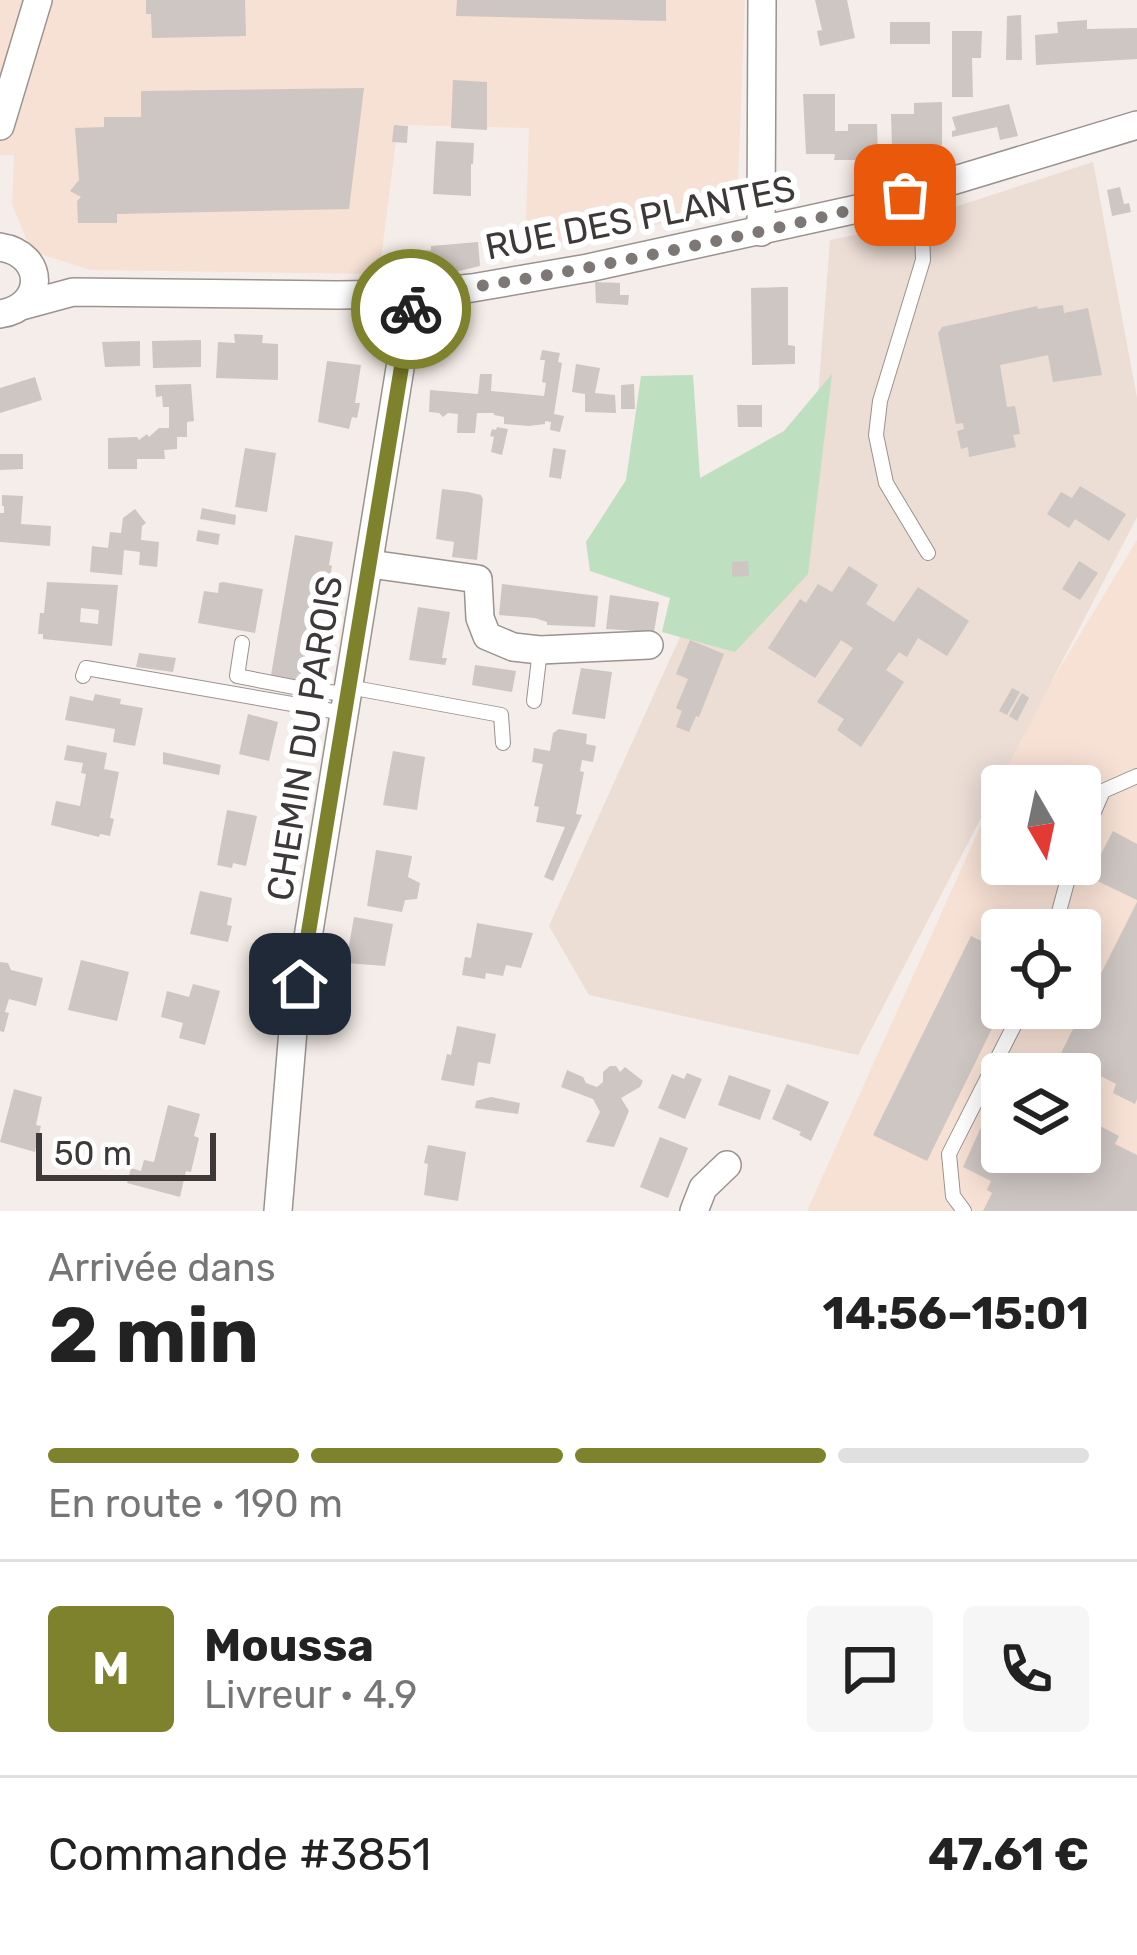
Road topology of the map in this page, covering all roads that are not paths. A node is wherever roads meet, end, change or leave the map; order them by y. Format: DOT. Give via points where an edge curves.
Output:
graph roads {
  1 [pos="38,0"];
  2 [pos="762,0"];
  3 [pos="1137,125"];
  4 [pos="0,127"];
  5 [pos="905,195"];
  6 [pos="0,221"];
  7 [pos="761,232"];
  8 [pos="7,248"];
  9 [pos="34,276"];
  10 [pos="73,292"];
  11 [pos="412,294"];
  12 [pos="12,309"];
  13 [pos="928,553"];
  14 [pos="370,564"];
  15 [pos="242,643"];
  16 [pos="650,645"];
  17 [pos="540,650"];
  18 [pos="83,676"];
  19 [pos="347,698"];
  20 [pos="534,701"];
  21 [pos="503,742"];
  22 [pos="1137,776"];
  23 [pos="1101,796"];
  24 [pos="1012,1029"];
  25 [pos="727,1165"];
  26 [pos="278,1211"];
  27 [pos="694,1211"];
  28 [pos="964,1211"];
  1 -- 4 [label="street"];
  2 -- 7 [label="street"];
  3 -- 5 [label="street, RUE DES PLANTES"];
  5 -- 7 [label="street, RUE DES PLANTES"];
  5 -- 13 [label="lane" via="922,231 923,260 876,435 886,483"];
  6 -- 8 [label="street"];
  7 -- 11 [label="street, RUE DES PLANTES"];
  8 -- 9 [label="street" via="31,264"];
  9 -- 10 [label="street, RUE DES PLANTES"];
  9 -- 12 [label="street" via="33,291"];
  10 -- 11 [label="street, RUE DES PLANTES"];
  10 -- 12 [label="street, RUE DES PLANTES"];
  11 -- 14 [label="street, CHEMIN DU PAROIS"];
  14 -- 17 [label="street, CHEMIN DU PAROIS" via="478,579 487,636"];
  14 -- 19 [label="street, CHEMIN DU PAROIS"];
  15 -- 19 [label="lane" via="237,676"];
  16 -- 17 [label="street, CHEMIN DU PAROIS"];
  17 -- 20 [label="lane"];
  18 -- 19 [label="lane" via="86,668"];
  19 -- 21 [label="lane" via="501,715"];
  19 -- 26 [label="street, CHEMIN DU PAROIS" via="293,1030"];
  22 -- 23 [label="lane"];
  24 -- 28 [label="lane" via="949,1154 953,1196"];
  25 -- 27 [label="street" via="703,1188"];
}
